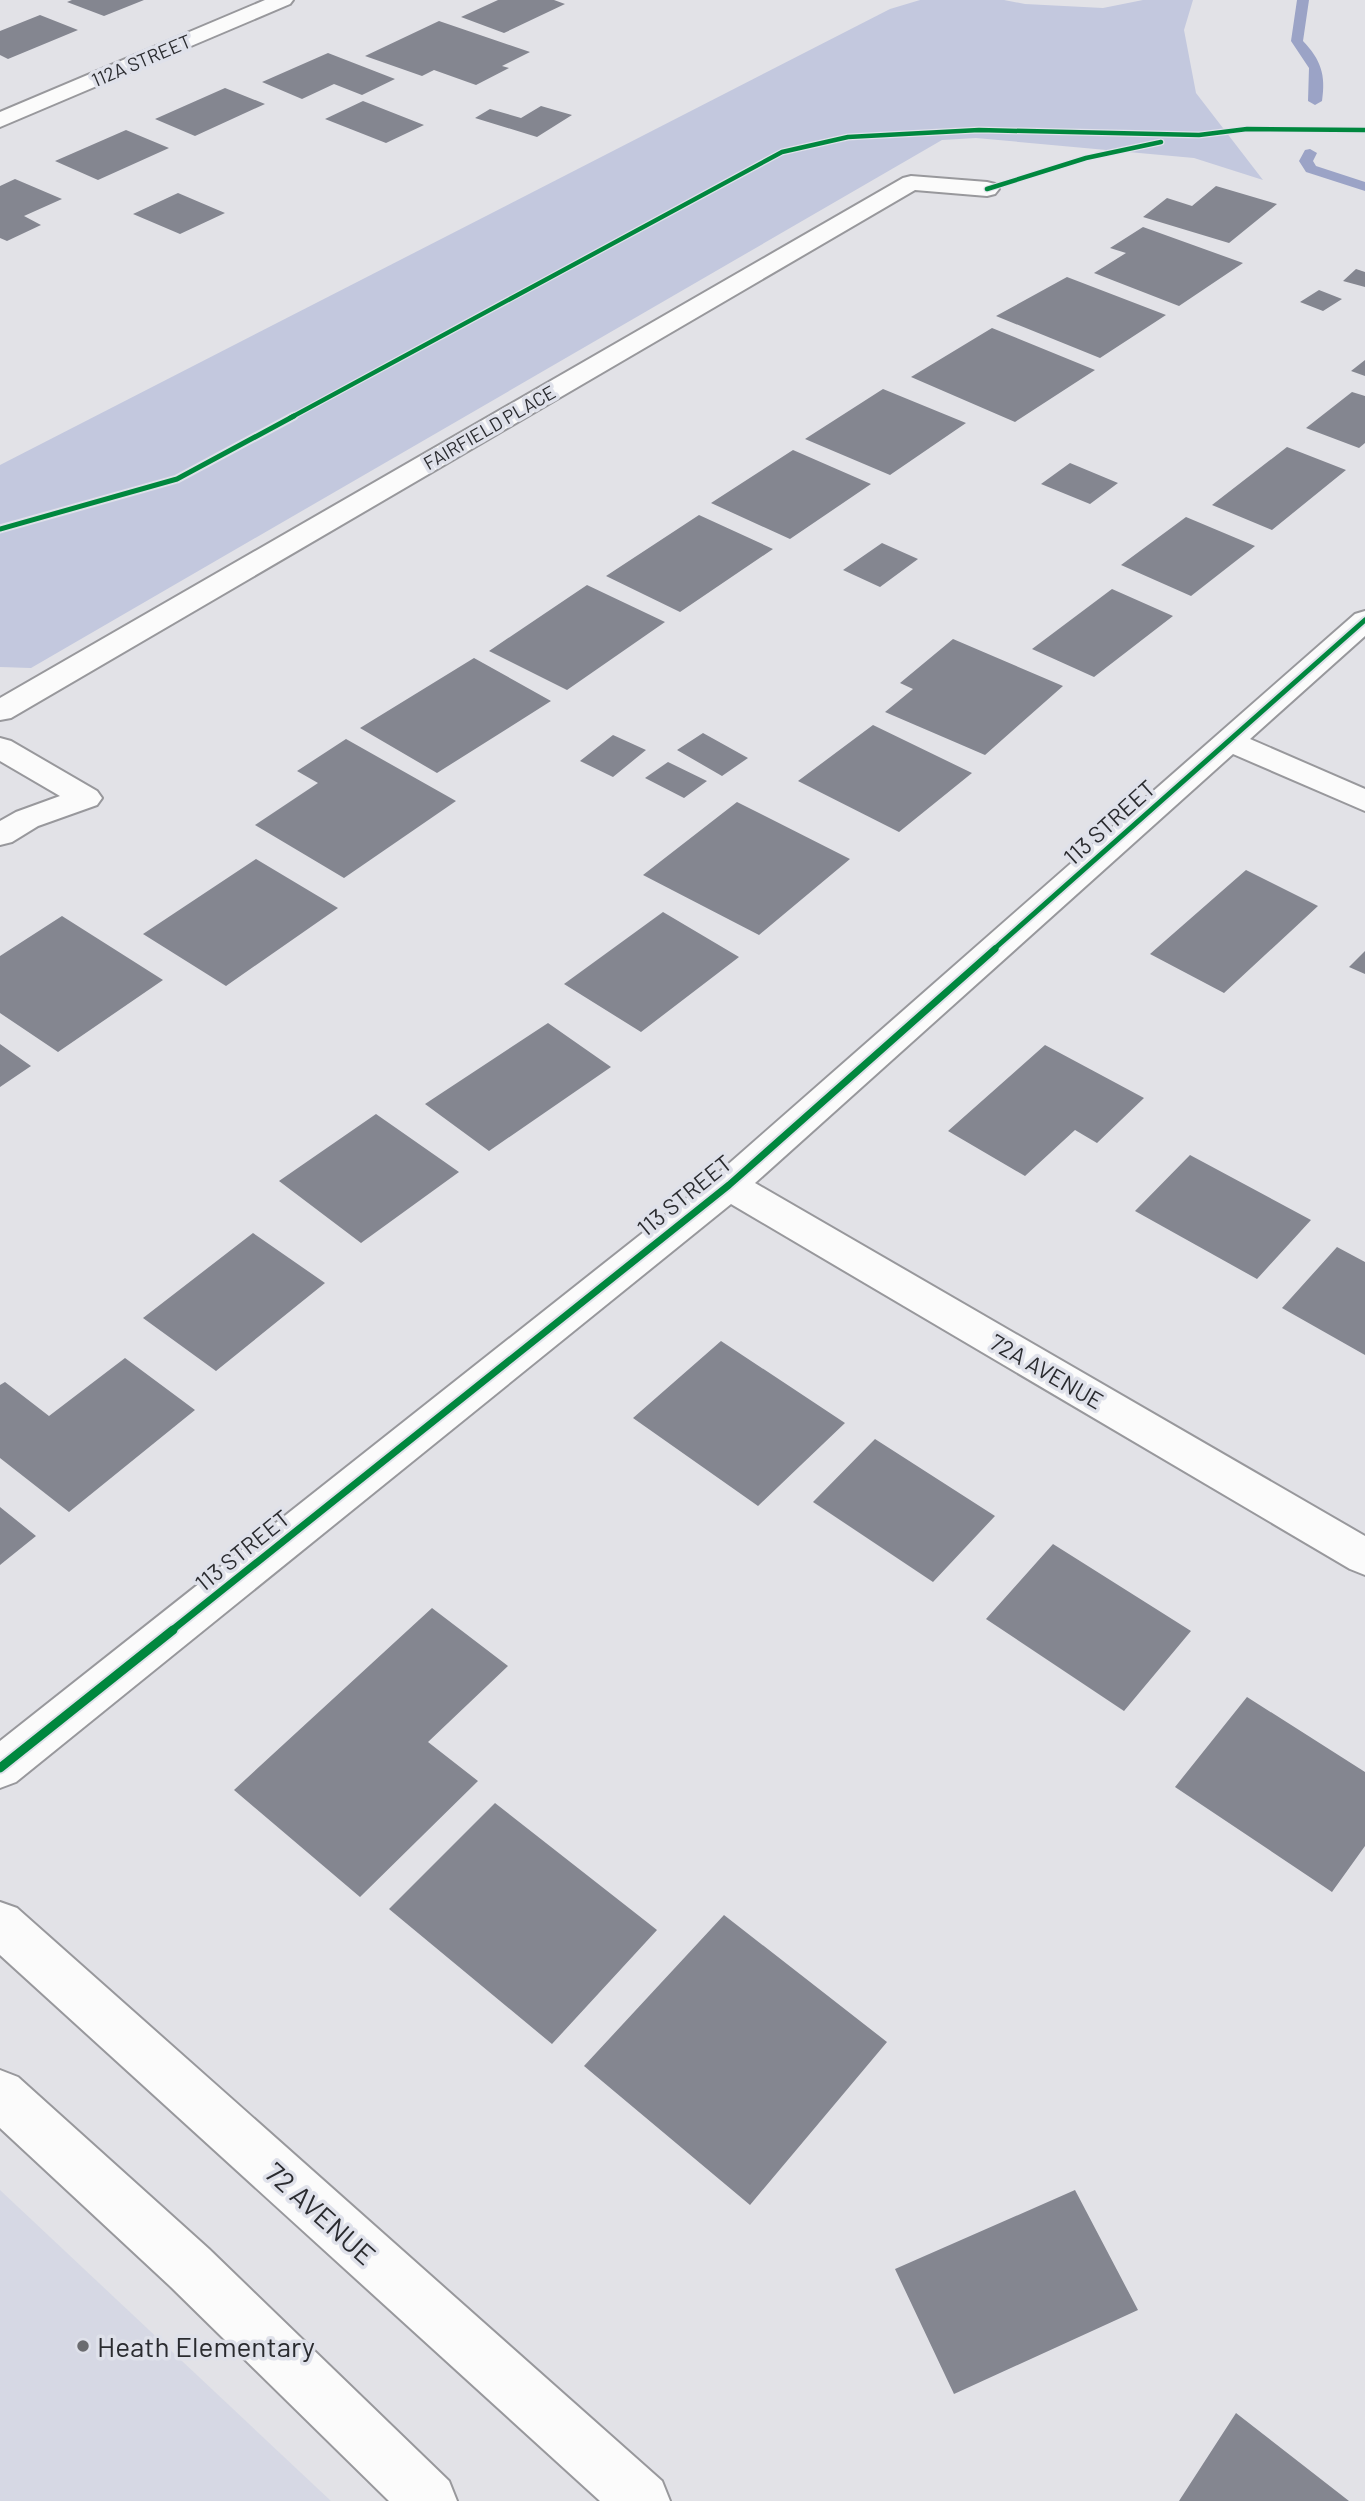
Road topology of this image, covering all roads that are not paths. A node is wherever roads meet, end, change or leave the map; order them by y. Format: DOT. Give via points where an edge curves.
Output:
graph roads {
  1 [pos="283,0"];
  2 [pos="0,120"];
  3 [pos="987,189"];
  4 [pos="1365,620"];
  5 [pos="0,711"];
  6 [pos="1229,741"];
  7 [pos="0,748"];
  8 [pos="1365,801"];
  9 [pos="0,835"];
  10 [pos="729,1185"];
  11 [pos="1365,1557"];
  12 [pos="0,1768"];
  13 [pos="0,1924"];
  14 [pos="0,2094"];
  15 [pos="429,2501"];
  16 [pos="642,2501"];
  1 -- 2 [label="street, 112A STREET"];
  3 -- 5 [label="street, FAIRFIELD PLACE" via="911,183"];
  4 -- 6 [label="street, 113 STREET"];
  6 -- 8 [label="street"];
  6 -- 10 [label="street, 113 STREET"];
  7 -- 9 [label="street" via="86,798 27,819"];
  10 -- 11 [label="street, 72A AVENUE"];
  10 -- 12 [label="street, 113 STREET"];
  13 -- 16 [label="street, 72 AVENUE"];
  14 -- 15 [label="street" via="190,2268"];
}
